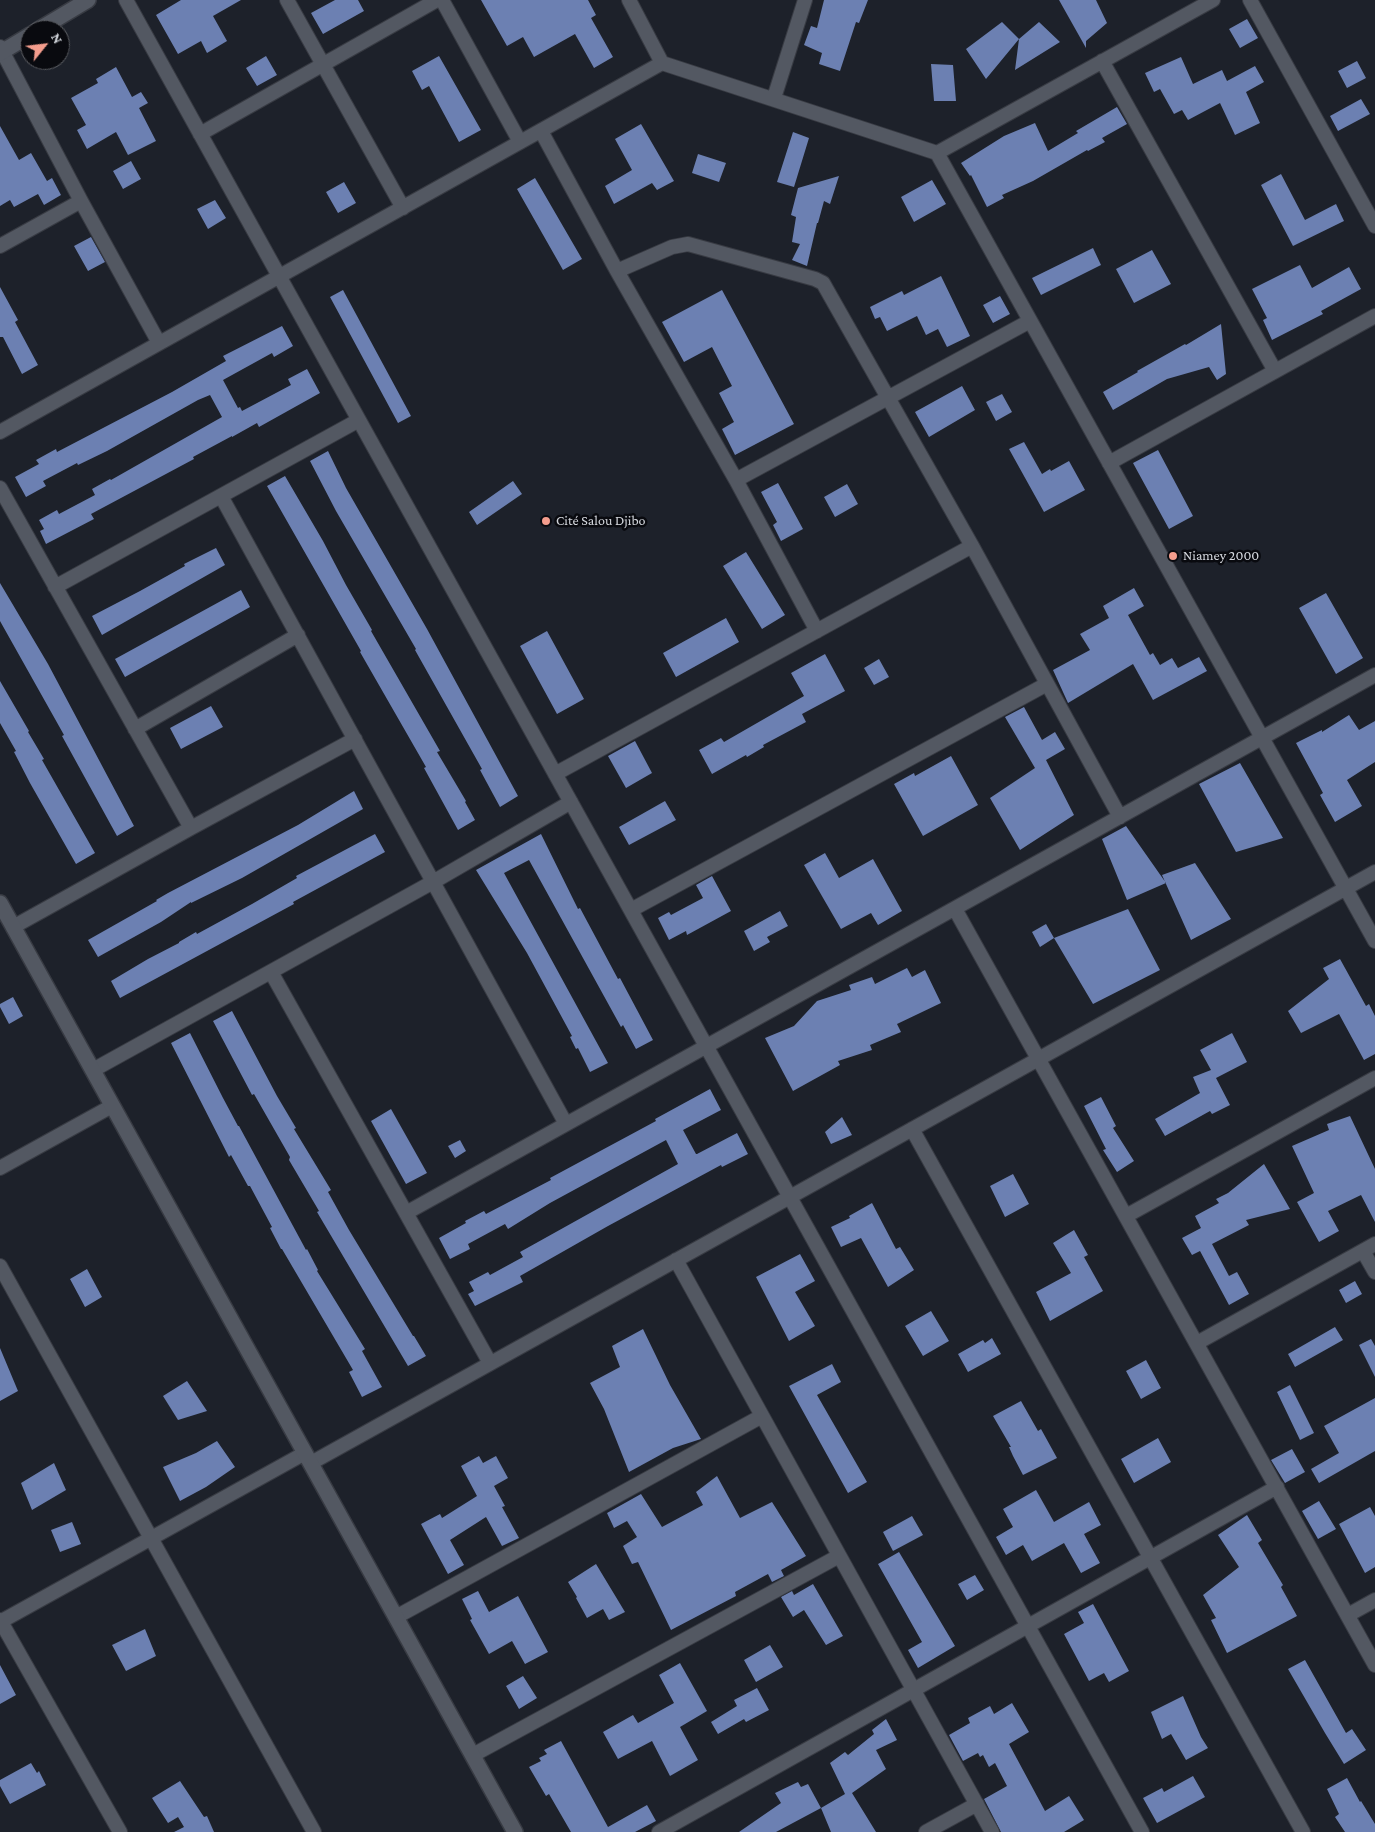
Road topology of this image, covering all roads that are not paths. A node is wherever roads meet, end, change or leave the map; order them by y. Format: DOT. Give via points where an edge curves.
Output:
graph roads {
  1 [pos="88,0"];
  2 [pos="126,0"];
  3 [pos="287,0"];
  4 [pos="437,0"];
  5 [pos="442,0"];
  6 [pos="629,0"];
  7 [pos="805,0"];
  8 [pos="1213,0"];
  9 [pos="1250,0"];
  10 [pos="55,20"];
  11 [pos="20,40"];
  12 [pos="1,50"];
  13 [pos="1102,61"];
  14 [pos="662,63"];
  15 [pos="322,65"];
  16 [pos="774,98"];
  17 [pos="540,131"];
  18 [pos="200,134"];
  19 [pos="520,142"];
  20 [pos="937,153"];
  21 [pos="81,202"];
  22 [pos="403,208"];
  23 [pos="1375,226"];
  24 [pos="0,246"];
  25 [pos="617,271"];
  26 [pos="280,276"];
  27 [pos="1375,316"];
  28 [pos="1030,321"];
  29 [pos="160,343"];
  30 [pos="1274,371"];
  31 [pos="888,398"];
  32 [pos="360,420"];
  33 [pos="0,432"];
  34 [pos="1109,463"];
  35 [pos="736,480"];
  36 [pos="0,488"];
  37 [pos="221,496"];
  38 [pos="972,546"];
  39 [pos="55,587"];
  40 [pos="817,631"];
  41 [pos="298,635"];
  42 [pos="1375,675"];
  43 [pos="1047,684"];
  44 [pos="135,729"];
  45 [pos="1262,738"];
  46 [pos="355,739"];
  47 [pos="555,774"];
  48 [pos="571,802"];
  49 [pos="1120,817"];
  50 [pos="191,828"];
  51 [pos="1375,872"];
  52 [pos="433,882"];
  53 [pos="1346,888"];
  54 [pos="0,903"];
  55 [pos="955,908"];
  56 [pos="631,910"];
  57 [pos="13,927"];
  58 [pos="1375,941"];
  59 [pos="271,972"];
  60 [pos="706,1046"];
  61 [pos="1039,1058"];
  62 [pos="93,1070"];
  63 [pos="1375,1078"];
  64 [pos="112,1106"];
  65 [pos="566,1124"];
  66 [pos="912,1129"];
  67 [pos="0,1168"];
  68 [pos="790,1197"];
  69 [pos="406,1213"];
  70 [pos="1126,1216"];
  71 [pos="1369,1247"];
  72 [pos="676,1260"];
  73 [pos="0,1266"];
  74 [pos="1375,1272"];
  75 [pos="1196,1343"];
  76 [pos="490,1363"];
  77 [pos="762,1416"];
  78 [pos="308,1458"];
  79 [pos="1277,1487"];
  80 [pos="151,1538"];
  81 [pos="839,1556"];
  82 [pos="1150,1558"];
  83 [pos="1375,1600"];
  84 [pos="1348,1615"];
  85 [pos="396,1617"];
  86 [pos="0,1621"];
  87 [pos="1028,1626"];
  88 [pos="1375,1665"];
  89 [pos="914,1690"];
  90 [pos="473,1755"];
  91 [pos="977,1804"];
  92 [pos="120,1832"];
  93 [pos="314,1832"];
  94 [pos="515,1832"];
  95 [pos="659,1832"];
  96 [pos="926,1832"];
  97 [pos="992,1832"];
  98 [pos="1142,1832"];
  99 [pos="1303,1832"];
  1 -- 10 [label="street"];
  2 -- 18 [label="street"];
  3 -- 15 [label="street"];
  4 -- 15 [label="street"];
  5 -- 19 [label="street"];
  6 -- 14 [label="street"];
  7 -- 16 [label="street"];
  8 -- 13 [label="street"];
  9 -- 23 [label="street"];
  11 -- 12 [label="street"];
  12 -- 21 [label="street"];
  13 -- 20 [label="street"];
  13 -- 30 [label="street"];
  14 -- 16 [label="street"];
  14 -- 17 [label="street"];
  15 -- 18 [label="street"];
  15 -- 22 [label="street"];
  16 -- 20 [label="street"];
  17 -- 19 [label="street"];
  17 -- 25 [label="street"];
  18 -- 26 [label="street"];
  19 -- 22 [label="street"];
  20 -- 28 [label="street"];
  21 -- 24 [label="street"];
  21 -- 29 [label="street"];
  22 -- 26 [label="street"];
  25 -- 31 [label="street" via="672,247 688,244 823,283"];
  25 -- 35 [label="street"];
  26 -- 29 [label="street"];
  26 -- 32 [label="street"];
  27 -- 30 [label="street"];
  28 -- 31 [label="street"];
  28 -- 34 [label="street"];
  29 -- 33 [label="street"];
  30 -- 34 [label="street"];
  31 -- 35 [label="street"];
  31 -- 38 [label="street"];
  32 -- 37 [label="street"];
  32 -- 47 [label="street"];
  34 -- 45 [label="street"];
  35 -- 40 [label="street"];
  36 -- 39 [label="street"];
  37 -- 39 [label="street"];
  37 -- 41 [label="street"];
  38 -- 40 [label="street"];
  38 -- 43 [label="street"];
  39 -- 44 [label="street"];
  40 -- 47 [label="street"];
  41 -- 44 [label="street"];
  41 -- 46 [label="street"];
  42 -- 45 [label="street"];
  43 -- 49 [label="street"];
  43 -- 56 [label="street"];
  44 -- 50 [label="street"];
  45 -- 49 [label="street"];
  45 -- 53 [label="street"];
  46 -- 50 [label="street"];
  46 -- 52 [label="street"];
  47 -- 48 [label="street"];
  48 -- 52 [label="street"];
  48 -- 56 [label="street"];
  49 -- 55 [label="street"];
  50 -- 57 [label="street"];
  51 -- 53 [label="street"];
  52 -- 59 [label="street"];
  52 -- 65 [label="street"];
  53 -- 58 [label="street"];
  53 -- 61 [label="street"];
  54 -- 57 [label="street"];
  55 -- 60 [label="street"];
  55 -- 61 [label="street"];
  56 -- 60 [label="street"];
  57 -- 62 [label="street"];
  59 -- 62 [label="street"];
  59 -- 69 [label="street"];
  60 -- 65 [label="street"];
  60 -- 68 [label="street"];
  61 -- 66 [label="street"];
  61 -- 70 [label="street"];
  62 -- 64 [label="street"];
  63 -- 70 [label="street"];
  64 -- 67 [label="street"];
  64 -- 78 [label="street"];
  65 -- 69 [label="street"];
  66 -- 68 [label="street"];
  66 -- 82 [label="street"];
  68 -- 72 [label="street"];
  68 -- 87 [label="street"];
  69 -- 76 [label="street"];
  70 -- 75 [label="street"];
  71 -- 74 [label="street"];
  71 -- 75 [label="street"];
  72 -- 76 [label="street"];
  72 -- 77 [label="street"];
  73 -- 80 [label="street"];
  75 -- 79 [label="street"];
  76 -- 78 [label="street"];
  77 -- 81 [label="street"];
  77 -- 85 [label="street"];
  78 -- 80 [label="street"];
  78 -- 85 [label="street"];
  79 -- 82 [label="street"];
  79 -- 84 [label="street"];
  80 -- 86 [label="street"];
  80 -- 93 [label="street"];
  81 -- 89 [label="street"];
  81 -- 90 [label="street"];
  82 -- 87 [label="street"];
  82 -- 99 [label="street"];
  83 -- 84 [label="street"];
  84 -- 88 [label="street"];
  85 -- 90 [label="street"];
  86 -- 92 [label="street"];
  87 -- 89 [label="street"];
  87 -- 98 [label="street"];
  89 -- 91 [label="street"];
  89 -- 95 [label="street"];
  90 -- 94 [label="street"];
  91 -- 96 [label="street"];
  91 -- 97 [label="street"];
}
